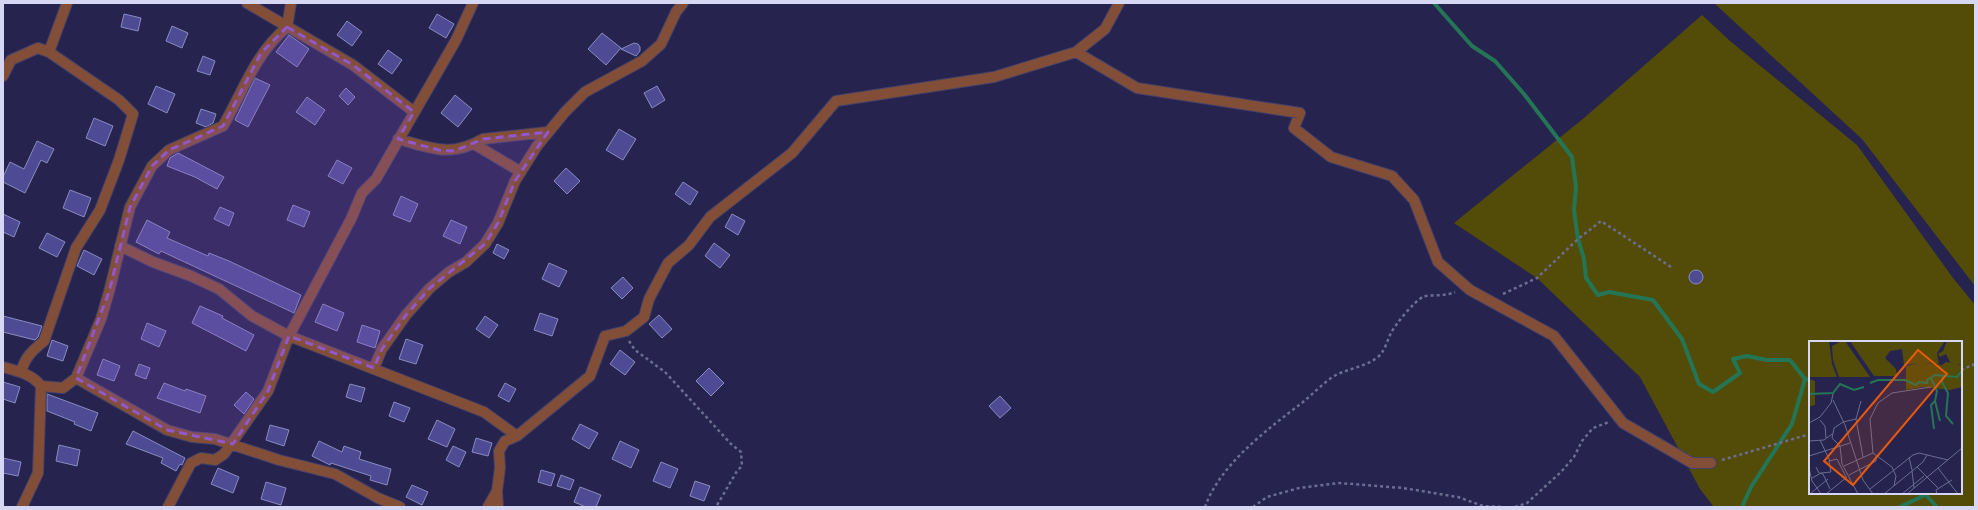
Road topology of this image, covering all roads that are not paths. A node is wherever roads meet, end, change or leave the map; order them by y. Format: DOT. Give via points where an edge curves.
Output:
graph roads {
  1 [pos="67,3"];
  2 [pos="247,3"];
  3 [pos="291,3"];
  4 [pos="473,3"];
  5 [pos="682,3"];
  6 [pos="1119,3"];
  7 [pos="287,27"];
  8 [pos="49,52"];
  9 [pos="1076,52"];
  10 [pos="3,76"];
  11 [pos="414,112"];
  12 [pos="548,132"];
  13 [pos="398,138"];
  14 [pos="474,144"];
  15 [pos="521,172"];
  16 [pos="120,246"];
  17 [pos="289,336"];
  18 [pos="3,367"];
  19 [pos="374,368"];
  20 [pos="21,372"];
  21 [pos="76,378"];
  22 [pos="41,386"];
  23 [pos="517,436"];
  24 [pos="233,444"];
  25 [pos="1712,463"];
  26 [pos="497,491"];
  27 [pos="22,507"];
  28 [pos="168,507"];
  29 [pos="400,507"];
  30 [pos="488,507"];
  31 [pos="498,507"];
  1 -- 8 [label="street"];
  2 -- 7 [label="street"];
  3 -- 7 [label="street"];
  4 -- 11 [label="street" via="456,40"];
  5 -- 12 [label="street" via="661,44 642,62 586,92"];
  6 -- 9 [label="street" via="1105,29"];
  7 -- 11 [label="street" via="354,65"];
  7 -- 16 [label="street" via="261,53 223,126 169,150 152,166 130,207"];
  8 -- 10 [label="street" via="38,48 11,60"];
  8 -- 20 [label="street" via="120,100 133,114 100,210 76,248 44,341 24,360"];
  9 -- 23 [label="street" via="994,76 836,101 792,153 710,217 689,245 668,263 649,300 644,317 626,331 605,336 590,376"];
  9 -- 25 [label="street" via="1137,88 1300,113 1294,128 1331,157 1392,176 1414,200 1438,262 1470,290 1554,336 1623,423 1692,462"];
  11 -- 13 [label="street"];
  12 -- 14 [label="street" via="483,139"];
  12 -- 15 [label="street"];
  13 -- 14 [label="street" via="439,150 454,151"];
  13 -- 17 [label="street" via="376,179 362,193 351,219"];
  14 -- 15 [label="street"];
  15 -- 19 [label="street" via="498,223 485,244 466,262 430,288 382,349"];
  16 -- 17 [label="street" via="219,289 252,316"];
  16 -- 21 [label="street" via="101,319"];
  17 -- 19 [label="street"];
  17 -- 24 [label="street" via="268,391"];
  18 -- 20 [label="street"];
  19 -- 23 [label="street" via="484,412"];
  20 -- 22 [label="street" via="36,380"];
  21 -- 22 [label="street" via="63,388"];
  21 -- 24 [label="street" via="167,430"];
  22 -- 27 [label="street" via="38,473"];
  23 -- 26 [label="street" via="505,441 499,451"];
  24 -- 28 [label="street" via="215,460 201,458 191,463"];
  24 -- 29 [label="street" via="279,460 335,474"];
  26 -- 30 [label="street"];
  26 -- 31 [label="street"];
}
